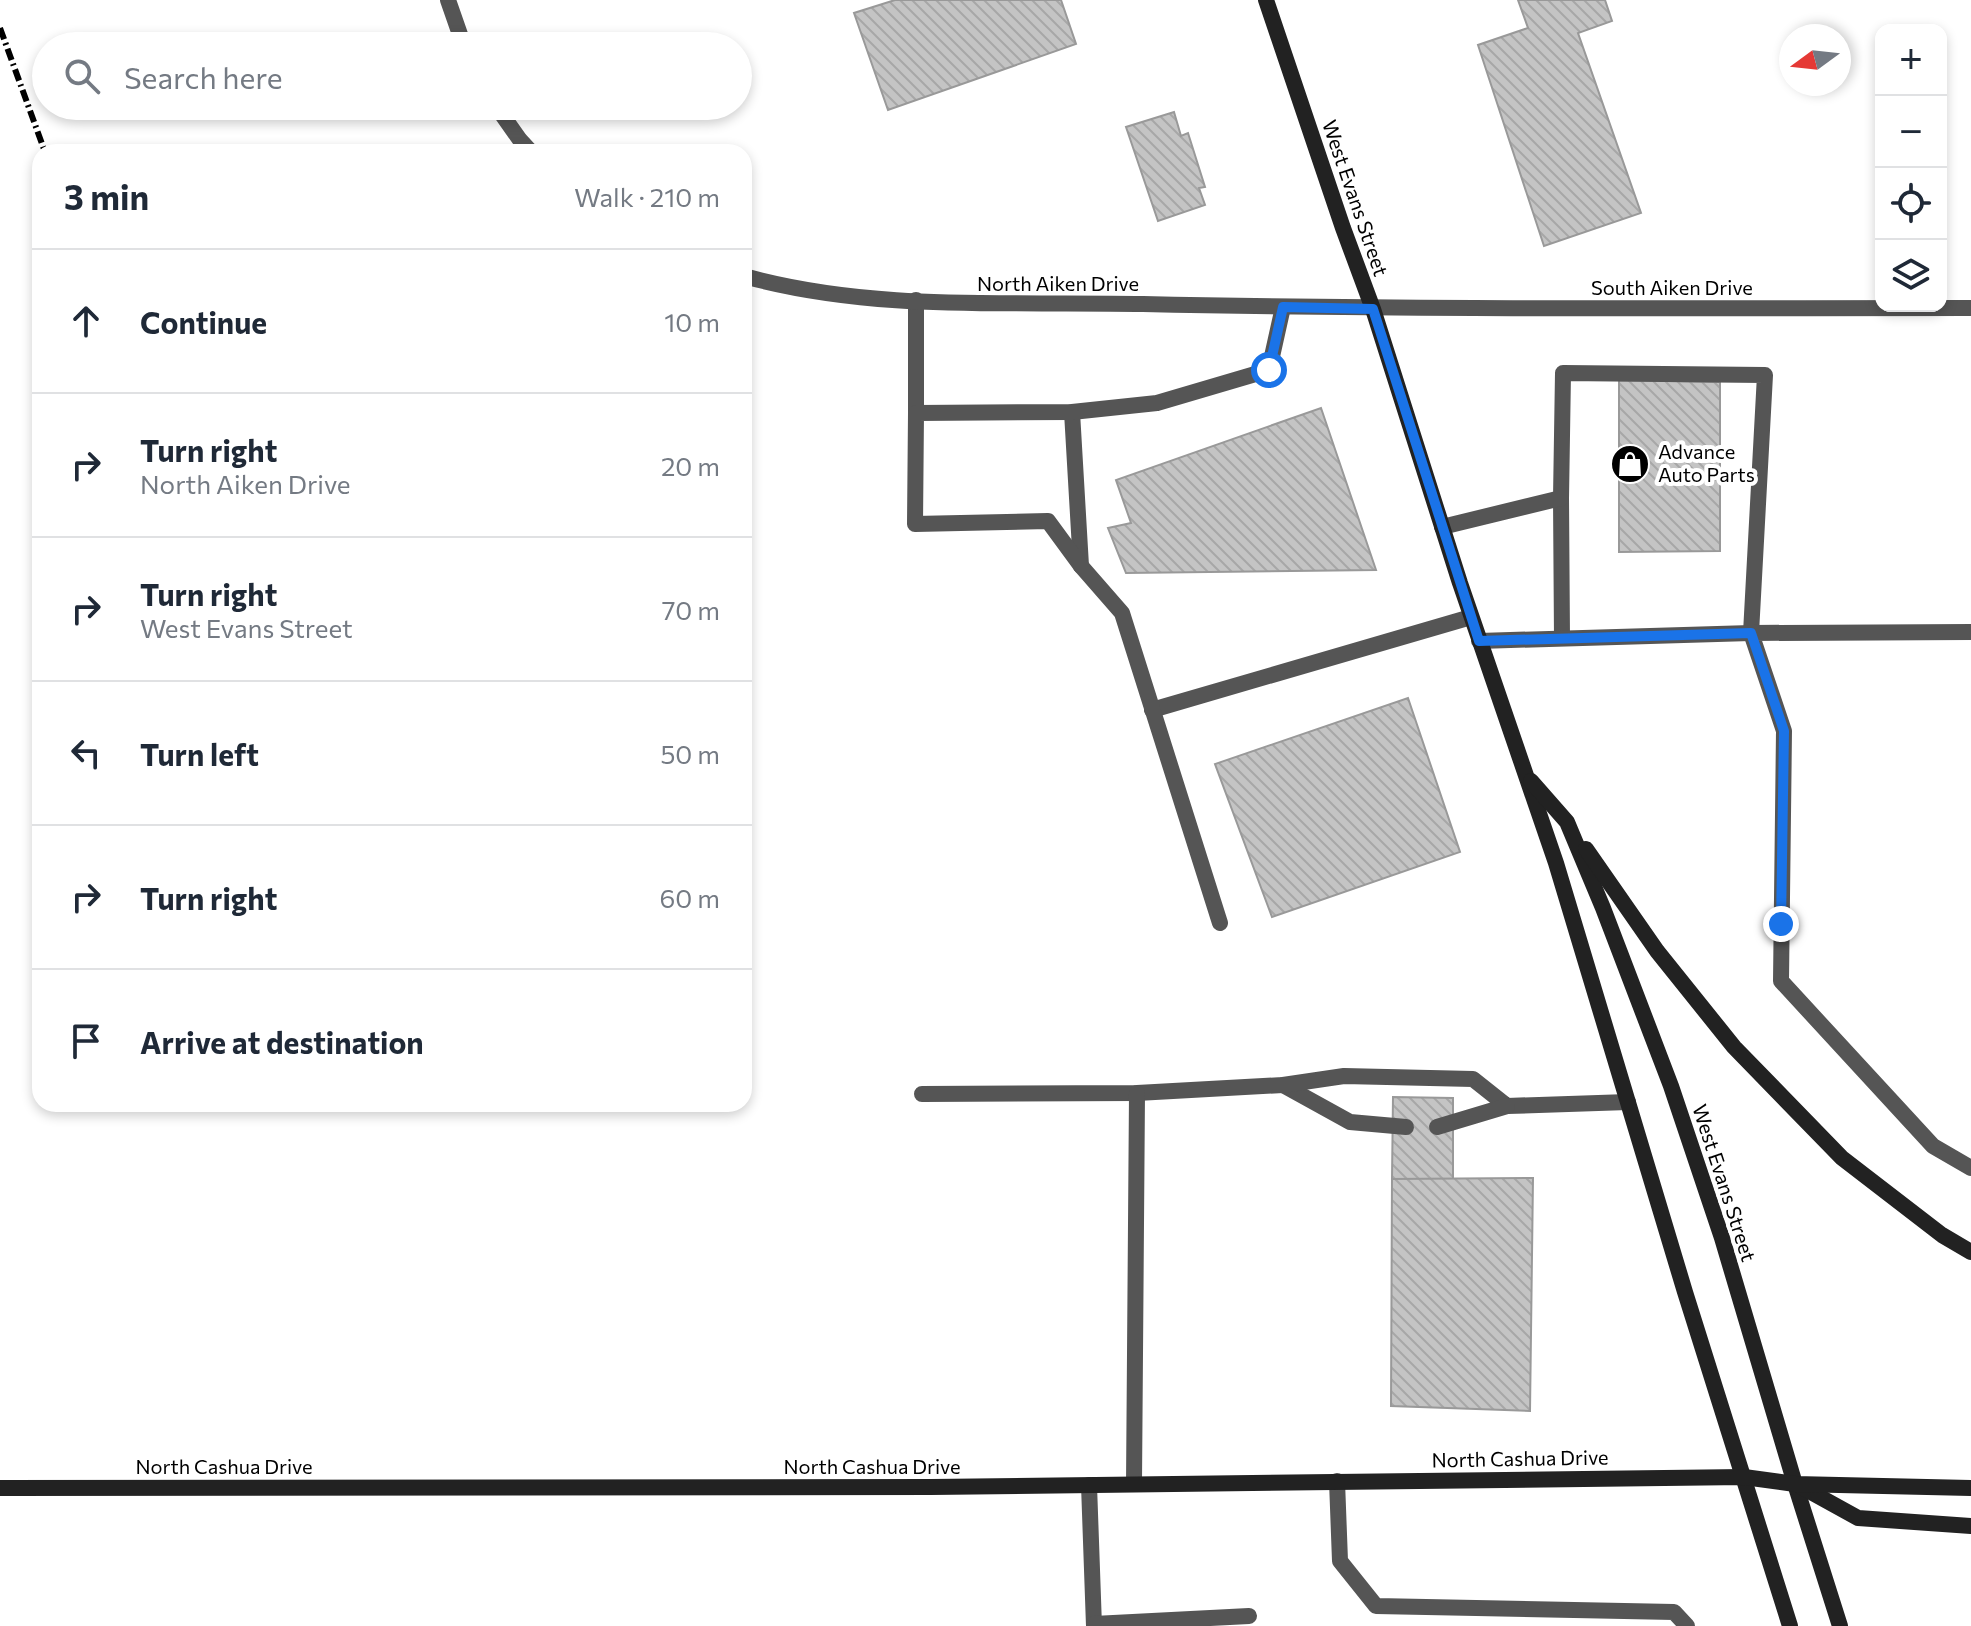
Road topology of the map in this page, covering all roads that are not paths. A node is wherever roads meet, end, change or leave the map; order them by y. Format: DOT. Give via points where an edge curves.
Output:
graph roads {
  1 [pos="448,0"];
  2 [pos="1266,0"];
  3 [pos="459,32"];
  4 [pos="506,120"];
  5 [pos="524,144"];
  6 [pos="752,278"];
  7 [pos="916,300"];
  8 [pos="1283,307"];
  9 [pos="1971,308"];
  10 [pos="1373,309"];
  11 [pos="1072,412"];
  12 [pos="916,413"];
  13 [pos="1561,498"];
  14 [pos="1442,527"];
  15 [pos="1081,566"];
  16 [pos="1471,617"];
  17 [pos="1971,632"];
  18 [pos="1751,633"];
  19 [pos="1562,638"];
  20 [pos="1479,641"];
  21 [pos="1152,710"];
  22 [pos="1525,773"];
  23 [pos="1567,822"];
  24 [pos="1220,923"];
  25 [pos="1283,1085"];
  26 [pos="1137,1093"];
  27 [pos="922,1094"];
  28 [pos="1628,1102"];
  29 [pos="1507,1106"];
  30 [pos="1406,1127"];
  31 [pos="1437,1127"];
  32 [pos="1971,1168"];
  33 [pos="1971,1252"];
  34 [pos="1744,1477"];
  35 [pos="1337,1481"];
  36 [pos="1134,1484"];
  37 [pos="1795,1484"];
  38 [pos="1089,1485"];
  39 [pos="0,1488"];
  40 [pos="1971,1488"];
  41 [pos="1971,1526"];
  42 [pos="1249,1616"];
  43 [pos="1094,1625"];
  44 [pos="1687,1626"];
  45 [pos="1790,1626"];
  46 [pos="1840,1626"];
  1 -- 3 [label="street"];
  2 -- 10 [label="main road, West Evans Street"];
  4 -- 5 [label="street"];
  6 -- 7 [label="street, North Aiken Drive" via="834,294"];
  7 -- 8 [label="street, North Aiken Drive"];
  7 -- 12 [label="street"];
  8 -- 10 [label="street, North Aiken Drive"];
  8 -- 11 [label="street" via="1269,370 1157,403"];
  9 -- 10 [label="street, South Aiken Drive"];
  10 -- 14 [label="main road, West Evans Street"];
  11 -- 12 [label="street"];
  11 -- 15 [label="street"];
  12 -- 15 [label="street" via="915,524 1048,521"];
  13 -- 14 [label="street"];
  13 -- 18 [label="street" via="1563,373 1765,375"];
  13 -- 19 [label="street"];
  14 -- 16 [label="main road, West Evans Street"];
  15 -- 21 [label="street" via="1122,613"];
  16 -- 20 [label="main road, West Evans Street"];
  16 -- 21 [label="street"];
  17 -- 18 [label="street"];
  18 -- 19 [label="street"];
  18 -- 32 [label="street" via="1784,731 1781,981 1933,1146"];
  19 -- 20 [label="street"];
  20 -- 22 [label="main road, West Evans Street"];
  21 -- 24 [label="street"];
  22 -- 23 [label="main road, West Evans Street"];
  22 -- 28 [label="main road, West Evans Street"];
  23 -- 33 [label="main road" via="1657,951 1734,1047 1842,1158"];
  23 -- 37 [label="main road, West Evans Street" via="1671,1086"];
  25 -- 26 [label="street"];
  25 -- 29 [label="street" via="1344,1076 1473,1079"];
  25 -- 30 [label="street" via="1350,1122"];
  26 -- 27 [label="street"];
  26 -- 36 [label="street"];
  28 -- 29 [label="street"];
  28 -- 34 [label="main road, West Evans Street"];
  29 -- 31 [label="street"];
  34 -- 35 [label="main road, North Cashua Drive"];
  34 -- 37 [label="main road, North Cashua Drive"];
  34 -- 45 [label="main road, West Evans Street"];
  35 -- 36 [label="main road, North Cashua Drive"];
  35 -- 44 [label="street" via="1340,1561 1376,1606 1674,1612"];
  36 -- 38 [label="main road, North Cashua Drive"];
  37 -- 40 [label="main road"];
  37 -- 41 [label="main road" via="1858,1518"];
  37 -- 46 [label="main road, West Evans Street"];
  38 -- 39 [label="main road, North Cashua Drive"];
  38 -- 43 [label="street"];
  42 -- 43 [label="street"];
}
